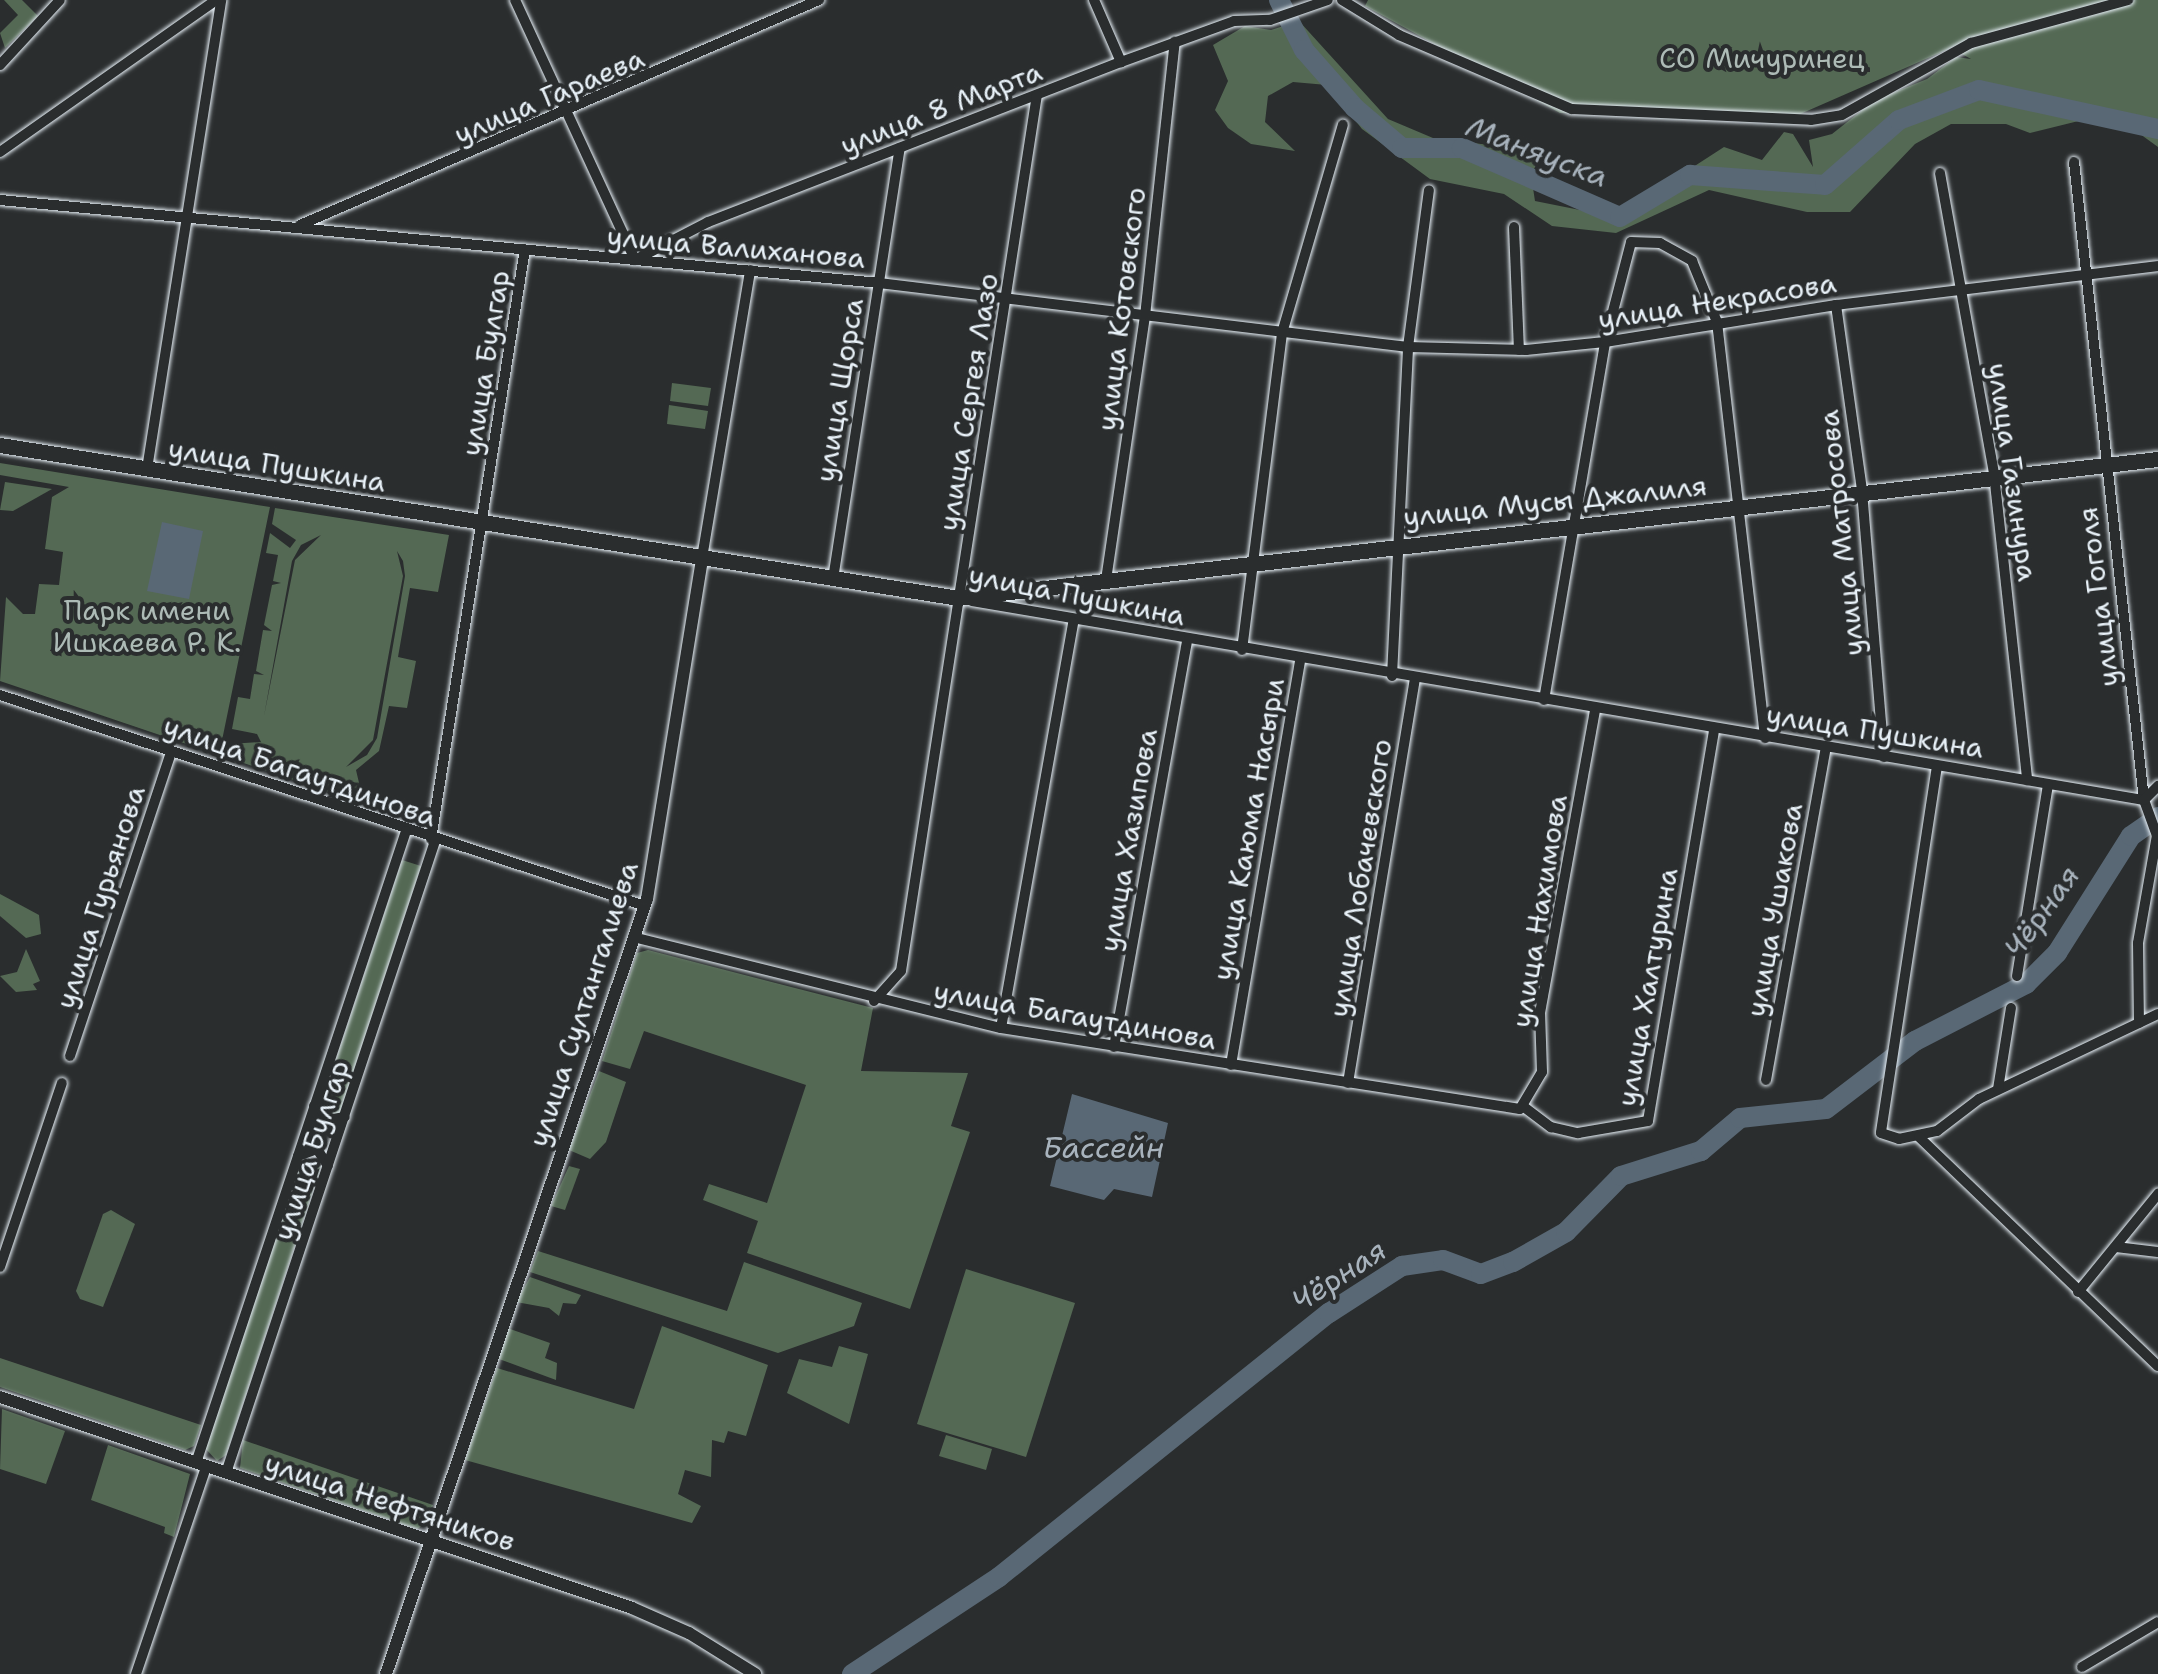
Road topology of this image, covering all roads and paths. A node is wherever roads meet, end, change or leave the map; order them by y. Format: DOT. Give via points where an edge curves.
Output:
graph roads {
  1 [pos="60,0"];
  2 [pos="219,0"];
  3 [pos="515,0"];
  4 [pos="819,0"];
  5 [pos="1094,0"];
  6 [pos="1328,0"];
  7 [pos="1342,0"];
  8 [pos="2128,0"];
  9 [pos="1175,42"];
  10 [pos="1121,62"];
  11 [pos="0,66"];
  12 [pos="1037,95"];
  13 [pos="566,115"];
  14 [pos="1343,125"];
  15 [pos="900,148"];
  16 [pos="0,152"];
  17 [pos="2074,162"];
  18 [pos="1940,173"];
  19 [pos="1429,190"];
  20 [pos="0,200"];
  21 [pos="186,217"];
  22 [pos="1514,227"];
  23 [pos="295,228"];
  24 [pos="525,249"];
  25 [pos="635,260"];
  26 [pos="2158,266"];
  27 [pos="750,270"];
  28 [pos="2083,275"];
  29 [pos="878,283"];
  30 [pos="1963,288"];
  31 [pos="1009,300"];
  32 [pos="1836,305"];
  33 [pos="1145,316"];
  34 [pos="1717,322"];
  35 [pos="1282,332"];
  36 [pos="1604,342"];
  37 [pos="1408,347"];
  38 [pos="1518,350"];
  39 [pos="0,446"];
  40 [pos="2158,459"];
  41 [pos="2105,461"];
  42 [pos="147,469"];
  43 [pos="1994,474"];
  44 [pos="1862,491"];
  45 [pos="1736,507"];
  46 [pos="482,523"];
  47 [pos="1571,525"];
  48 [pos="1398,544"];
  49 [pos="702,558"];
  50 [pos="1252,562"];
  51 [pos="833,579"];
  52 [pos="1106,580"];
  53 [pos="958,598"];
  54 [pos="1073,622"];
  55 [pos="1187,642"];
  56 [pos="1242,650"];
  57 [pos="1300,660"];
  58 [pos="1392,676"];
  59 [pos="1415,680"];
  60 [pos="0,694"];
  61 [pos="1544,700"];
  62 [pos="1595,709"];
  63 [pos="1714,730"];
  64 [pos="1765,738"];
  65 [pos="1826,748"];
  66 [pos="171,752"];
  67 [pos="1884,757"];
  68 [pos="1936,766"];
  69 [pos="2027,780"];
  70 [pos="2048,784"];
  71 [pos="2158,786"];
  72 [pos="2144,800"];
  73 [pos="406,831"];
  74 [pos="433,840"];
  75 [pos="645,906"];
  76 [pos="633,937"];
  77 [pos="2017,976"];
  78 [pos="874,1002"];
  79 [pos="2011,1008"];
  80 [pos="2158,1014"];
  81 [pos="2139,1024"];
  82 [pos="1001,1028"];
  83 [pos="1114,1047"];
  84 [pos="70,1056"];
  85 [pos="1231,1065"];
  86 [pos="1766,1080"];
  87 [pos="62,1082"];
  88 [pos="1348,1084"];
  89 [pos="1998,1090"];
  90 [pos="314,1104"];
  91 [pos="1519,1108"];
  92 [pos="346,1116"];
  93 [pos="1919,1137"];
  94 [pos="295,1161"];
  95 [pos="328,1172"];
  96 [pos="2158,1194"];
  97 [pos="2116,1247"];
  98 [pos="2158,1252"];
  99 [pos="0,1267"];
  100 [pos="2078,1292"];
  101 [pos="2158,1366"];
  102 [pos="0,1397"];
  103 [pos="201,1465"];
  104 [pos="226,1473"];
  105 [pos="429,1541"];
  106 [pos="2158,1622"];
  107 [pos="2082,1667"];
  108 [pos="136,1674"];
  109 [pos="386,1674"];
  110 [pos="755,1674"];
  1 -- 11 [label="street"];
  2 -- 16 [label="street"];
  2 -- 21 [label="street"];
  3 -- 13 [label="street"];
  4 -- 13 [label="street, улица Гараева"];
  5 -- 10 [label="street"];
  6 -- 9 [label="street, улица 8 Марта"];
  7 -- 8 [label="street" via="1400,35 1560,106 1812,120 1842,115 1970,43"];
  9 -- 10 [label="street, улица 8 Марта"];
  9 -- 33 [label="street, улица Котовского"];
  10 -- 12 [label="street, улица 8 Марта"];
  12 -- 15 [label="street, улица 8 Марта"];
  12 -- 31 [label="street, улица Сергея Лазо"];
  13 -- 23 [label="street, улица Гараева"];
  13 -- 25 [label="street"];
  14 -- 35 [label="street"];
  15 -- 25 [label="street, улица 8 Марта" via="708,222"];
  15 -- 29 [label="street, улица Щорса"];
  17 -- 28 [label="street, улица Гоголя"];
  18 -- 30 [label="street, улица Газинура"];
  19 -- 37 [label="street"];
  20 -- 21 [label="street, улица Валиханова"];
  21 -- 23 [label="street, улица Валиханова"];
  21 -- 42 [label="street"];
  22 -- 38 [label="street"];
  23 -- 24 [label="street, улица Валиханова"];
  24 -- 25 [label="street, улица Валиханова"];
  24 -- 46 [label="street, улица Булгар"];
  25 -- 27 [label="street, улица Валиханова"];
  26 -- 28 [label="street, улица Некрасова"];
  27 -- 29 [label="street, улица Валиханова"];
  27 -- 49 [label="street, улица Султангалиева"];
  28 -- 30 [label="street, улица Некрасова"];
  28 -- 41 [label="street, улица Гоголя"];
  29 -- 31 [label="street, улица Валиханова"];
  29 -- 51 [label="street, улица Щорса"];
  30 -- 32 [label="street, улица Некрасова"];
  30 -- 43 [label="street, улица Газинура"];
  31 -- 33 [label="street, улица Валиханова"];
  31 -- 53 [label="street, улица Сергея Лазо"];
  32 -- 34 [label="street, улица Некрасова"];
  32 -- 44 [label="street, улица Матросова"];
  33 -- 35 [label="street, улица Валиханова"];
  33 -- 52 [label="street, улица Котовского"];
  34 -- 36 [label="street, улица Некрасова"];
  34 -- 36 [label="street" via="1692,261 1660,243 1631,242"];
  34 -- 45 [label="street"];
  35 -- 37 [label="street, улица Некрасова"];
  35 -- 50 [label="street"];
  36 -- 38 [label="street, улица Некрасова"];
  36 -- 47 [label="street"];
  37 -- 38 [label="street, улица Некрасова"];
  37 -- 48 [label="street"];
  39 -- 42 [label="main road, улица Пушкина"];
  40 -- 41 [label="main road, улица Мусы Джалиля"];
  41 -- 43 [label="main road, улица Мусы Джалиля"];
  41 -- 72 [label="street, улица Гоголя"];
  42 -- 46 [label="main road, улица Пушкина"];
  43 -- 44 [label="main road, улица Мусы Джалиля"];
  43 -- 69 [label="street, улица Газинура"];
  44 -- 45 [label="main road, улица Мусы Джалиля"];
  44 -- 67 [label="street, улица Матросова"];
  45 -- 47 [label="main road, улица Мусы Джалиля"];
  45 -- 64 [label="street"];
  46 -- 49 [label="main road, улица Пушкина"];
  46 -- 74 [label="street, улица Булгар"];
  47 -- 48 [label="main road, улица Мусы Джалиля"];
  47 -- 61 [label="street"];
  48 -- 50 [label="main road, улица Мусы Джалиля"];
  48 -- 58 [label="street"];
  49 -- 51 [label="main road, улица Пушкина"];
  49 -- 75 [label="street, улица Султангалиева"];
  50 -- 52 [label="main road, улица Мусы Джалиля"];
  50 -- 56 [label="street"];
  51 -- 53 [label="main road, улица Пушкина"];
  52 -- 53 [label="main road, улица Мусы Джалиля"];
  53 -- 54 [label="street, улица Пушкина"];
  53 -- 78 [label="street, улица Сергея Лазо" via="901,971"];
  54 -- 55 [label="street, улица Пушкина"];
  54 -- 82 [label="street"];
  55 -- 56 [label="street, улица Пушкина"];
  55 -- 83 [label="street, улица Хазипова"];
  56 -- 57 [label="street, улица Пушкина"];
  57 -- 58 [label="street, улица Пушкина"];
  57 -- 85 [label="street, улица Каюма Насыри"];
  58 -- 59 [label="street, улица Пушкина"];
  59 -- 61 [label="street, улица Пушкина"];
  59 -- 88 [label="street, улица Лобачевского"];
  60 -- 66 [label="street, улица Багаутдинова"];
  61 -- 62 [label="street, улица Пушкина"];
  62 -- 63 [label="street, улица Пушкина"];
  62 -- 91 [label="street, улица Нахимова" via="1540,1013 1542,1072"];
  63 -- 64 [label="street, улица Пушкина"];
  63 -- 91 [label="street, улица Халтурина" via="1648,1121 1578,1133"];
  64 -- 65 [label="street, улица Пушкина"];
  65 -- 67 [label="street, улица Пушкина"];
  65 -- 86 [label="street, улица Ушакова"];
  66 -- 73 [label="street, улица Багаутдинова"];
  66 -- 84 [label="street, улица Гурьянова"];
  67 -- 68 [label="street, улица Пушкина"];
  68 -- 69 [label="street, улица Пушкина"];
  68 -- 93 [label="street" via="1881,1102 1883,1136"];
  69 -- 70 [label="street, улица Пушкина"];
  70 -- 72 [label="street, улица Пушкина"];
  70 -- 77 [label="street"];
  71 -- 72 [label="street"];
  72 -- 81 [label="street, улица Гоголя" via="2156,834 2138,943"];
  73 -- 74 [label="street, улица Багаутдинова"];
  73 -- 90 [label="street, улица Булгар"];
  74 -- 75 [label="street, улица Багаутдинова"];
  74 -- 92 [label="street, улица Булгар"];
  75 -- 76 [label="street, улица Султангалиева"];
  76 -- 78 [label="street, улица Багаутдинова"];
  76 -- 105 [label="street, улица Султангалиева"];
  78 -- 82 [label="street, улица Багаутдинова"];
  79 -- 89 [label="street"];
  80 -- 81 [label="street"];
  81 -- 89 [label="street"];
  82 -- 83 [label="street, улица Багаутдинова"];
  83 -- 85 [label="street, улица Багаутдинова"];
  85 -- 88 [label="street, улица Багаутдинова"];
  87 -- 99 [label="street"];
  88 -- 91 [label="street, улица Багаутдинова"];
  89 -- 93 [label="street"];
  90 -- 92 [label="street" via="326,1122"];
  90 -- 94 [label="street, улица Булгар"];
  92 -- 95 [label="street, улица Булгар"];
  93 -- 100 [label="street"];
  94 -- 95 [label="street" via="317,1148"];
  94 -- 103 [label="street, улица Булгар"];
  95 -- 104 [label="street, улица Булгар"];
  96 -- 97 [label="street"];
  97 -- 98 [label="street"];
  97 -- 100 [label="street"];
  100 -- 101 [label="street"];
  102 -- 103 [label="street, улица Нефтяников"];
  103 -- 104 [label="street, улица Нефтяников"];
  103 -- 108 [label="street, улица Булгар"];
  104 -- 105 [label="street, улица Нефтяников"];
  105 -- 109 [label="street, улица Султангалиева"];
  105 -- 110 [label="street, улица Нефтяников" via="663,1621"];
  106 -- 107 [label="street"];
}
